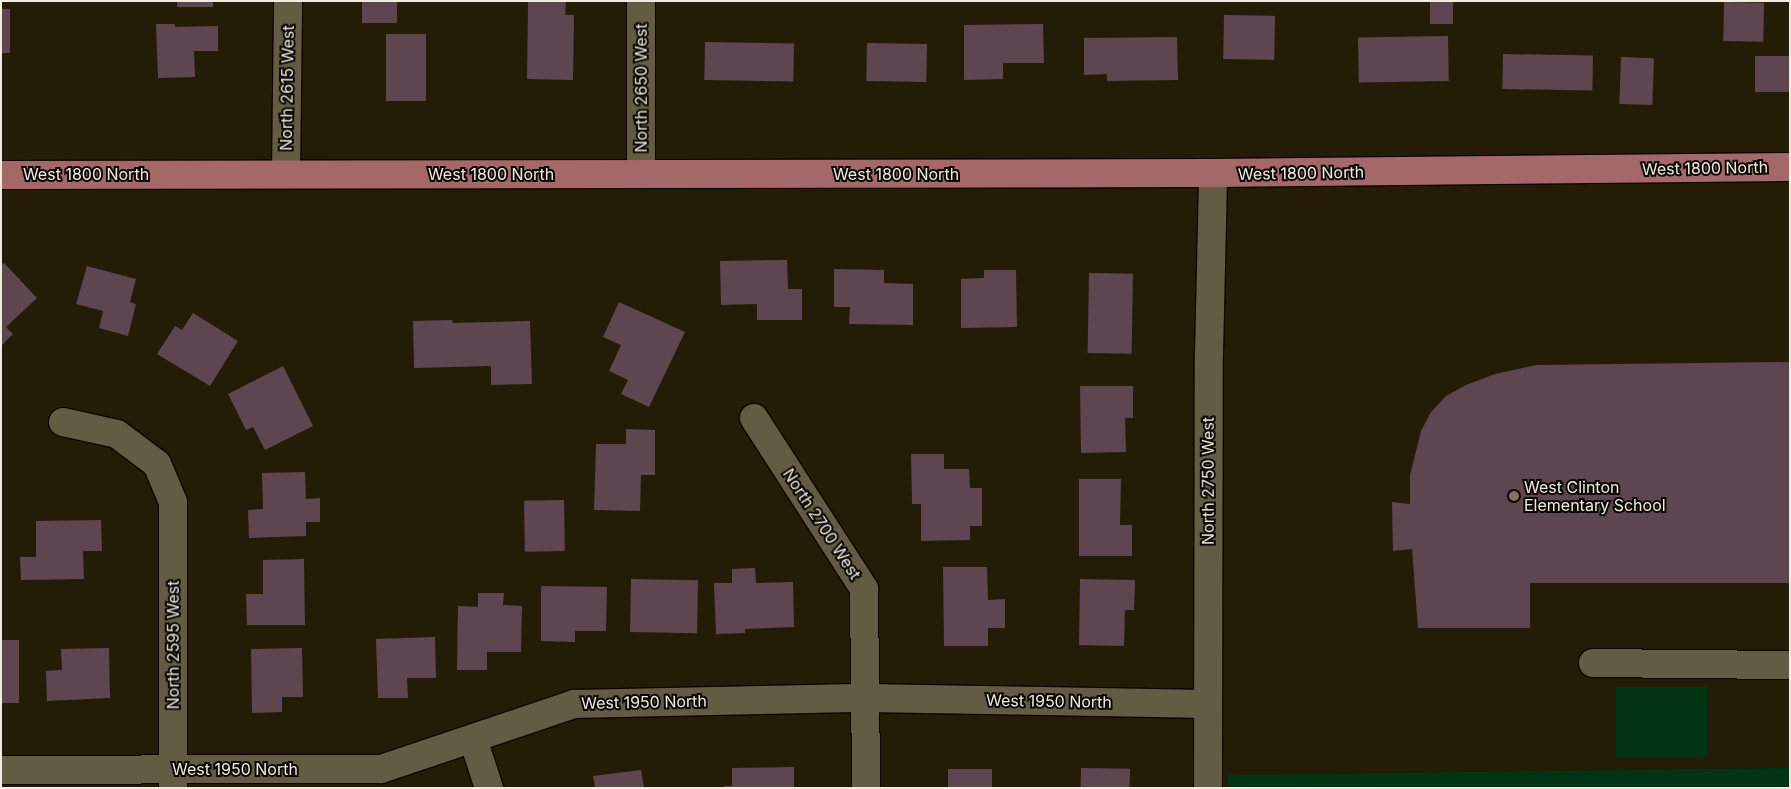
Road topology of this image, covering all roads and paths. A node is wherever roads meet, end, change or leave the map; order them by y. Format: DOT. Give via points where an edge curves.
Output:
graph roads {
  1 [pos="288,1"];
  2 [pos="641,1"];
  3 [pos="1790,167"];
  4 [pos="1213,173"];
  5 [pos="1,174"];
  6 [pos="286,174"];
  7 [pos="641,174"];
  8 [pos="754,418"];
  9 [pos="63,422"];
  10 [pos="1593,663"];
  11 [pos="1790,665"];
  12 [pos="867,698"];
  13 [pos="1208,704"];
  14 [pos="473,739"];
  15 [pos="1,770"];
  16 [pos="173,778"];
  17 [pos="489,788"];
  18 [pos="866,788"];
  19 [pos="1208,788"];
  1 -- 6 [label="street, North 2615 West"];
  2 -- 7 [label="street, North 2650 West"];
  3 -- 4 [label="main road, West 1800 North"];
  4 -- 7 [label="main road, West 1800 North"];
  4 -- 13 [label="street, North 2750 West"];
  5 -- 6 [label="main road, West 1800 North"];
  6 -- 7 [label="main road, West 1800 North"];
  8 -- 12 [label="street, North 2700 West" via="864,589"];
  9 -- 16 [label="street, North 2595 West" via="117,434 157,464 173,502"];
  10 -- 11 [label="street"];
  12 -- 13 [label="street, West 1950 North"];
  12 -- 14 [label="street, West 1950 North" via="574,704"];
  12 -- 18 [label="street, North 2700 West"];
  13 -- 19 [label="street, North 2750 West"];
  14 -- 16 [label="street, West 1950 North" via="381,769"];
  14 -- 17 [label="street"];
  15 -- 16 [label="street, West 1950 North"];
}
